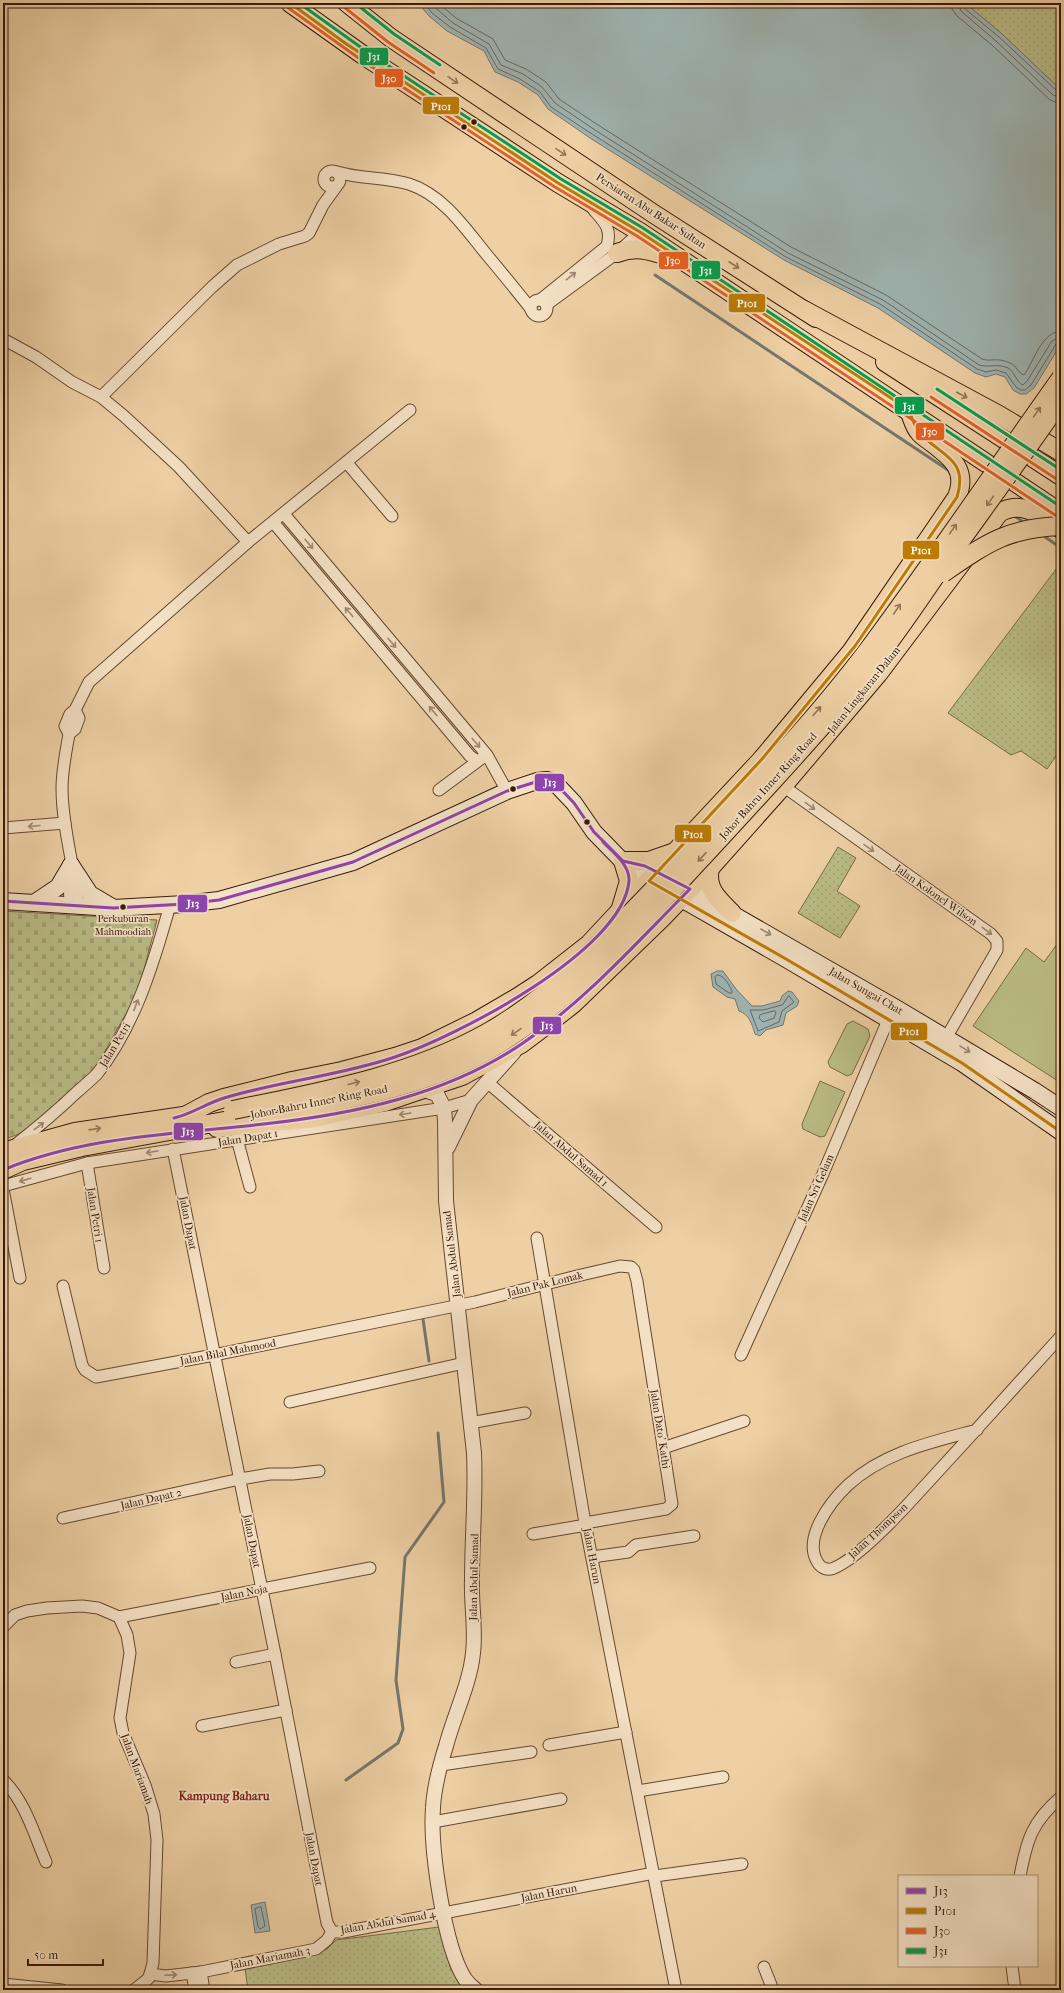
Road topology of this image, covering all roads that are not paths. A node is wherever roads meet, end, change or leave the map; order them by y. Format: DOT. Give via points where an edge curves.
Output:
graph roads {
  1 [pos="290,3"];
  2 [pos="347,3"];
  3 [pos="584,199"];
  4 [pos="640,232"];
  5 [pos="617,253"];
  6 [pos="689,264"];
  7 [pos="543,303"];
  8 [pos="804,310"];
  9 [pos="3,338"];
  10 [pos="1061,378"];
  11 [pos="100,397"];
  12 [pos="1061,400"];
  13 [pos="410,410"];
  14 [pos="909,410"];
  15 [pos="1053,448"];
  16 [pos="347,463"];
  17 [pos="1061,476"];
  18 [pos="1061,513"];
  19 [pos="284,514"];
  20 [pos="392,516"];
  21 [pos="274,522"];
  22 [pos="1061,527"];
  23 [pos="248,542"];
  24 [pos="928,576"];
  25 [pos="855,646"];
  26 [pos="874,679"];
  27 [pos="482,758"];
  28 [pos="783,786"];
  29 [pos="439,790"];
  30 [pos="507,791"];
  31 [pos="65,823"];
  32 [pos="3,828"];
  33 [pos="676,851"];
  34 [pos="623,861"];
  35 [pos="71,865"];
  36 [pos="710,868"];
  37 [pos="653,876"];
  38 [pos="685,894"];
  39 [pos="3,901"];
  40 [pos="34,902"];
  41 [pos="170,905"];
  42 [pos="74,906"];
  43 [pos="113,908"];
  44 [pos="620,911"];
  45 [pos="732,913"];
  46 [pos="888,1020"];
  47 [pos="946,1038"];
  48 [pos="522,1044"];
  49 [pos="486,1081"];
  50 [pos="424,1090"];
  51 [pos="471,1100"];
  52 [pos="444,1108"];
  53 [pos="1061,1108"];
  54 [pos="234,1114"];
  55 [pos="185,1116"];
  56 [pos="1061,1132"];
  57 [pos="139,1137"];
  58 [pos="237,1139"];
  59 [pos="173,1149"];
  60 [pos="446,1150"];
  61 [pos="5,1151"];
  62 [pos="87,1163"];
  63 [pos="3,1170"];
  64 [pos="3,1187"];
  65 [pos="250,1187"];
  66 [pos="656,1227"];
  67 [pos="537,1238"];
  68 [pos="631,1267"];
  69 [pos="104,1268"];
  70 [pos="20,1278"];
  71 [pos="546,1284"];
  72 [pos="63,1286"];
  73 [pos="458,1305"];
  74 [pos="1061,1336"];
  75 [pos="214,1355"];
  76 [pos="741,1356"];
  77 [pos="464,1364"];
  78 [pos="290,1402"];
  79 [pos="525,1413"];
  80 [pos="744,1421"];
  81 [pos="470,1423"];
  82 [pos="977,1430"];
  83 [pos="663,1448"];
  84 [pos="319,1471"];
  85 [pos="240,1479"];
  86 [pos="63,1518"];
  87 [pos="586,1524"];
  88 [pos="533,1534"];
  89 [pos="694,1536"];
  90 [pos="592,1557"];
  91 [pos="370,1568"];
  92 [pos="262,1589"];
  93 [pos="119,1617"];
  94 [pos="3,1627"];
  95 [pos="275,1654"];
  96 [pos="236,1662"];
  97 [pos="286,1710"];
  98 [pos="202,1726"];
  99 [pos="626,1732"];
  100 [pos="548,1745"];
  101 [pos="531,1752"];
  102 [pos="441,1765"];
  103 [pos="723,1777"];
  104 [pos="3,1780"];
  105 [pos="638,1791"];
  106 [pos="1061,1797"];
  107 [pos="561,1799"];
  108 [pos="433,1822"];
  109 [pos="46,1862"];
  110 [pos="742,1864"];
  111 [pos="654,1875"];
  112 [pos="1020,1875"];
  113 [pos="443,1913"];
  114 [pos="332,1932"];
  115 [pos="764,1967"];
  116 [pos="1012,1967"];
  117 [pos="196,1973"];
  118 [pos="150,1974"];
  119 [pos="3,1984"];
  120 [pos="62,1990"];
  121 [pos="134,1990"];
  122 [pos="194,1990"];
  123 [pos="204,1990"];
  124 [pos="476,1990"];
  125 [pos="676,1990"];
  126 [pos="773,1990"];
  127 [pos="1015,1990"];
  1 -- 3 [label="main road" via="345,43"];
  2 -- 8 [label="main road, Persiaran Abu Bakar Sultan, one-way" via="398,43 654,214"];
  3 -- 4 [label="main road"];
  7 -- 3 [label="street, one-way" via="607,246 610,236 608,228"];
  4 -- 5 [label="street"];
  4 -- 6 [label="main road"];
  5 -- 6 [label="main road" via="629,248 644,250"];
  5 -- 7 [label="street"];
  6 -- 14 [label="main road"];
  7 -- 11 [label="street" via="546,311 535,315 457,219 434,197 408,184 355,178 334,182 309,233 279,244 237,266 212,287"];
  8 -- 15 [label="main road, one-way" via="999,415"];
  8 -- 17 [label="main road, Persiaran Abu Bakar Sultan"];
  9 -- 11 [label="street"];
  24 -- 10 [label="main road, one-way, bridge"];
  11 -- 23 [label="street" via="179,467"];
  12 -- 24 [label="main road, one-way, bridge"];
  13 -- 16 [label="street"];
  14 -- 18 [label="main road"];
  14 -- 25 [label="main road" via="919,432 947,454 961,480 947,513"];
  16 -- 19 [label="street"];
  16 -- 20 [label="street"];
  19 -- 21 [label="street"];
  19 -- 27 [label="street, one-way"];
  21 -- 23 [label="street"];
  27 -- 21 [label="street, one-way" via="470,756"];
  22 -- 24 [label="main road, bridge" via="1039,527 996,539"];
  22 -- 26 [label="main road, Jalan Lingkaran Dalam" via="1032,511 1006,510"];
  23 -- 31 [label="street" via="89,682 75,710 78,718 75,729 69,734 62,788"];
  24 -- 54 [label="main road, Johor Bahru Inner Ring Road, bridge" via="837,688 749,788 601,945 536,1000 486,1033 438,1058 383,1076"];
  25 -- 26 [label="main road" via="870,649 875,653 878,668"];
  25 -- 33 [label="main road" via="762,759"];
  26 -- 28 [label="main road, Jalan Lingkaran Dalam"];
  27 -- 29 [label="street"];
  27 -- 30 [label="street" via="498,773"];
  28 -- 36 [label="main road, Jalan Lingkaran Dalam, one-way"];
  28 -- 47 [label="street, Jalan Kolonel Wilson, one-way" via="991,934 997,941 997,950"];
  30 -- 34 [label="main road" via="537,781 552,782 574,803 594,832"];
  30 -- 41 [label="main road" via="353,862 219,900"];
  31 -- 32 [label="street, one-way"];
  31 -- 35 [label="street"];
  33 -- 34 [label="main road" via="649,861"];
  33 -- 37 [label="main road"];
  34 -- 37 [label="main road" via="638,864"];
  34 -- 44 [label="main road" via="629,881"];
  35 -- 40 [label="main road" via="58,887"];
  35 -- 42 [label="street" via="76,879"];
  35 -- 43 [label="main road" via="90,894"];
  36 -- 38 [label="main road, Jalan Lingkaran Dalam"];
  36 -- 45 [label="main road" via="708,882 711,890"];
  37 -- 38 [label="main road"];
  37 -- 44 [label="main road"];
  38 -- 45 [label="main road, Jalan Sungai Chat"];
  38 -- 46 [label="main road, Jalan Sungai Chat"];
  38 -- 48 [label="main road, Jalan Lingkaran Dalam, one-way" via="573,1004"];
  39 -- 40 [label="main road"];
  40 -- 42 [label="main road"];
  41 -- 43 [label="main road"];
  61 -- 41 [label="street, Jalan Petri, one-way" via="52,1117 97,1074 132,1016"];
  42 -- 43 [label="main road"];
  44 -- 55 [label="main road" via="589,944 538,984 450,1035 394,1057 224,1098"];
  45 -- 47 [label="main road, Jalan Sungai Chat, one-way"];
  46 -- 56 [label="main road, Jalan Sungai Chat" via="962,1063"];
  46 -- 76 [label="street, Jalan Sri Gelam"];
  47 -- 53 [label="main road, Jalan Sungai Chat, one-way"];
  48 -- 49 [label="street, Jalan Abdul Samad"];
  48 -- 50 [label="main road, Jalan Lingkaran Dalam" via="462,1076"];
  49 -- 51 [label="street, Jalan Abdul Samad"];
  49 -- 66 [label="street, Jalan Abdul Samad 1"];
  50 -- 52 [label="street" via="437,1094"];
  50 -- 57 [label="main road, Jalan Lingkaran Dalam" via="315,1118"];
  51 -- 52 [label="street, Jalan Dapat 1"];
  51 -- 60 [label="street, Jalan Abdul Samad"];
  52 -- 58 [label="street, Jalan Dapat 1, one-way"];
  52 -- 60 [label="street, Jalan Abdul Samad"];
  54 -- 55 [label="main road, Johor Bahru Inner Ring Road"];
  54 -- 57 [label="main road, Johor Bahru Inner Ring Road"];
  61 -- 55 [label="main road, Johor Bahru Inner Ring Road, one-way" via="75,1132"];
  57 -- 63 [label="main road, Johor Bahru Inner Ring Road" via="23,1161"];
  58 -- 59 [label="street, Jalan Dapat 1"];
  58 -- 65 [label="street"];
  59 -- 62 [label="street, Jalan Dapat 1, one-way"];
  59 -- 75 [label="street, Jalan Dapat"];
  60 -- 73 [label="street, Jalan Abdul Samad" via="446,1201"];
  62 -- 64 [label="street, Jalan Dapat 1, one-way"];
  62 -- 69 [label="street, Jalan Petri 1"];
  64 -- 70 [label="street"];
  67 -- 71 [label="street, Jalan Harun"];
  68 -- 71 [label="street, Jalan Pak Lomak" via="620,1266"];
  68 -- 83 [label="street, Jalan Dato’ Kathi" via="637,1281"];
  71 -- 73 [label="street, Jalan Pak Lomak"];
  71 -- 87 [label="street, Jalan Harun"];
  72 -- 75 [label="street, Jalan Bilal Mahmood" via="82,1365 96,1377"];
  73 -- 75 [label="street, Jalan Bilal Mahmood"];
  73 -- 77 [label="street, Jalan Abdul Samad"];
  74 -- 82 [label="street, Jalan Thompson"];
  75 -- 85 [label="street, Jalan Dapat"];
  77 -- 78 [label="street"];
  77 -- 81 [label="street, Jalan Abdul Samad"];
  79 -- 81 [label="street"];
  80 -- 83 [label="street"];
  81 -- 102 [label="street, Jalan Abdul Samad" via="476,1487 472,1580 474,1652"];
  82 -- 82 [label="street, Jalan Thompson" via="903,1451 864,1472 847,1486 818,1526 812,1546 814,1557 820,1566 833,1569 853,1556 898,1514"];
  83 -- 87 [label="street, Jalan Dato’ Kathi" via="671,1494 670,1507"];
  84 -- 85 [label="street, Jalan Dapat 2"];
  85 -- 86 [label="street, Jalan Dapat 2"];
  85 -- 92 [label="street, Jalan Dapat"];
  87 -- 88 [label="street"];
  87 -- 90 [label="street, Jalan Harun"];
  89 -- 90 [label="street" via="636,1545 628,1552"];
  90 -- 99 [label="street, Jalan Harun"];
  91 -- 92 [label="street, Jalan Noja"];
  92 -- 93 [label="street, Jalan Noja"];
  92 -- 95 [label="street, Jalan Dapat"];
  93 -- 94 [label="street" via="98,1608 82,1606 47,1608 15,1615"];
  93 -- 118 [label="street, Jalan Mariamah" via="127,1635 130,1653 120,1718 123,1733 154,1814 157,1840 156,1920"];
  95 -- 96 [label="street"];
  95 -- 97 [label="street, Jalan Dapat"];
  97 -- 98 [label="street"];
  97 -- 114 [label="street, Jalan Dapat" via="327,1923"];
  99 -- 100 [label="street"];
  99 -- 105 [label="street, Jalan Harun"];
  101 -- 102 [label="street"];
  102 -- 108 [label="street, Jalan Abdul Samad"];
  103 -- 105 [label="street"];
  104 -- 109 [label="street" via="29,1819"];
  105 -- 111 [label="street, Jalan Harun"];
  106 -- 112 [label="street" via="1038,1821 1024,1854"];
  107 -- 108 [label="street"];
  108 -- 113 [label="street, Jalan Abdul Samad"];
  110 -- 111 [label="street"];
  111 -- 113 [label="street, Jalan Harun"];
  111 -- 125 [label="street, Jalan Harun"];
  113 -- 114 [label="street, Jalan Abdul Samad 4"];
  113 -- 124 [label="street, Jalan Abdul Samad" via="456,1961 466,1980"];
  114 -- 117 [label="street, Jalan Mariamah 3" via="316,1949"];
  115 -- 126 [label="street"];
  116 -- 127 [label="street"];
  118 -- 117 [label="street, Jalan Mariamah 3, one-way" via="166,1976"];
  117 -- 122 [label="street"];
  117 -- 123 [label="street"];
  118 -- 121 [label="street" via="144,1983"];
  119 -- 120 [label="street"];
}
